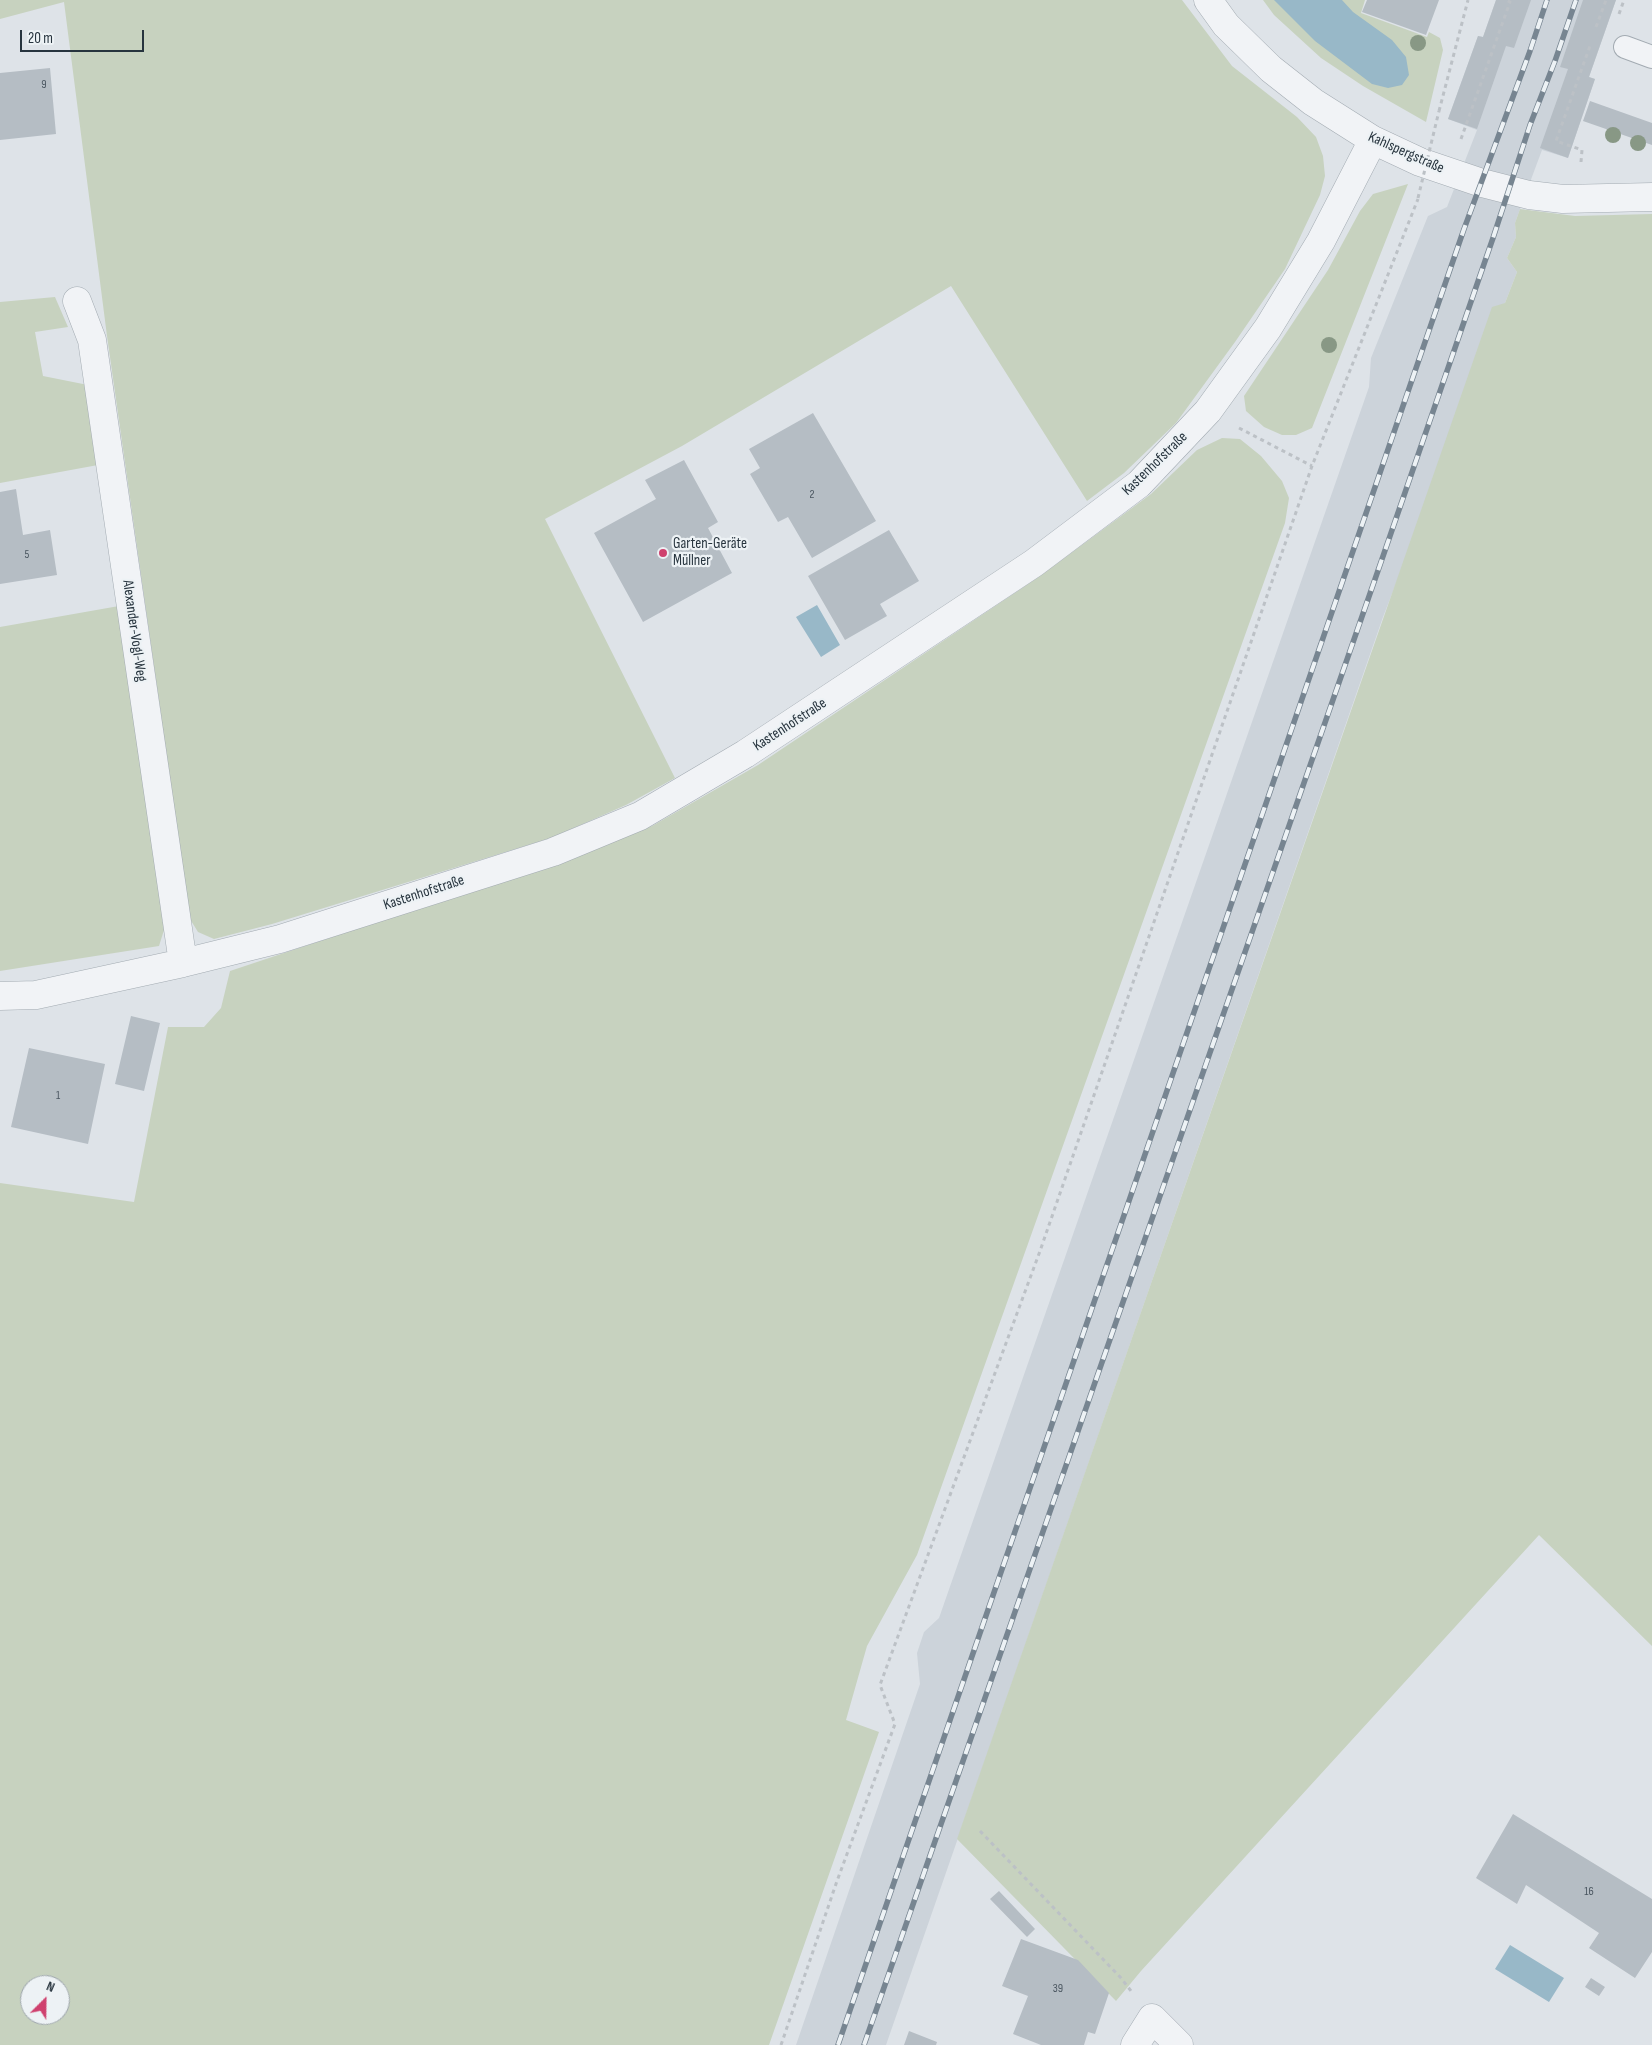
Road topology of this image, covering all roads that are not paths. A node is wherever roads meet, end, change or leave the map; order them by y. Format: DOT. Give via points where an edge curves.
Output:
graph roads {
  1 [pos="1208,0"];
  2 [pos="1625,47"];
  3 [pos="1652,57"];
  4 [pos="1373,140"];
  5 [pos="1652,197"];
  6 [pos="77,301"];
  7 [pos="183,963"];
  8 [pos="0,996"];
  9 [pos="1134,2045"];
  10 [pos="1179,2045"];
  1 -- 4 [label="street, Kahlspergstraße" via="1226,25 1271,69 1313,102"];
  2 -- 3 [label="lane"];
  4 -- 5 [label="street, Kahlspergstraße" via="1420,162 1529,195 1563,199"];
  4 -- 7 [label="street, Kastenhofstraße" via="1316,249 1268,328 1208,411 1139,484 1034,563 745,754 640,816 553,852 280,939"];
  6 -- 7 [label="street, Alexander-Vogl-Weg" via="92,340"];
  7 -- 8 [label="street, Kastenhofstraße" via="36,995"];
  9 -- 10 [label="street" via="1152,2018"];
}
